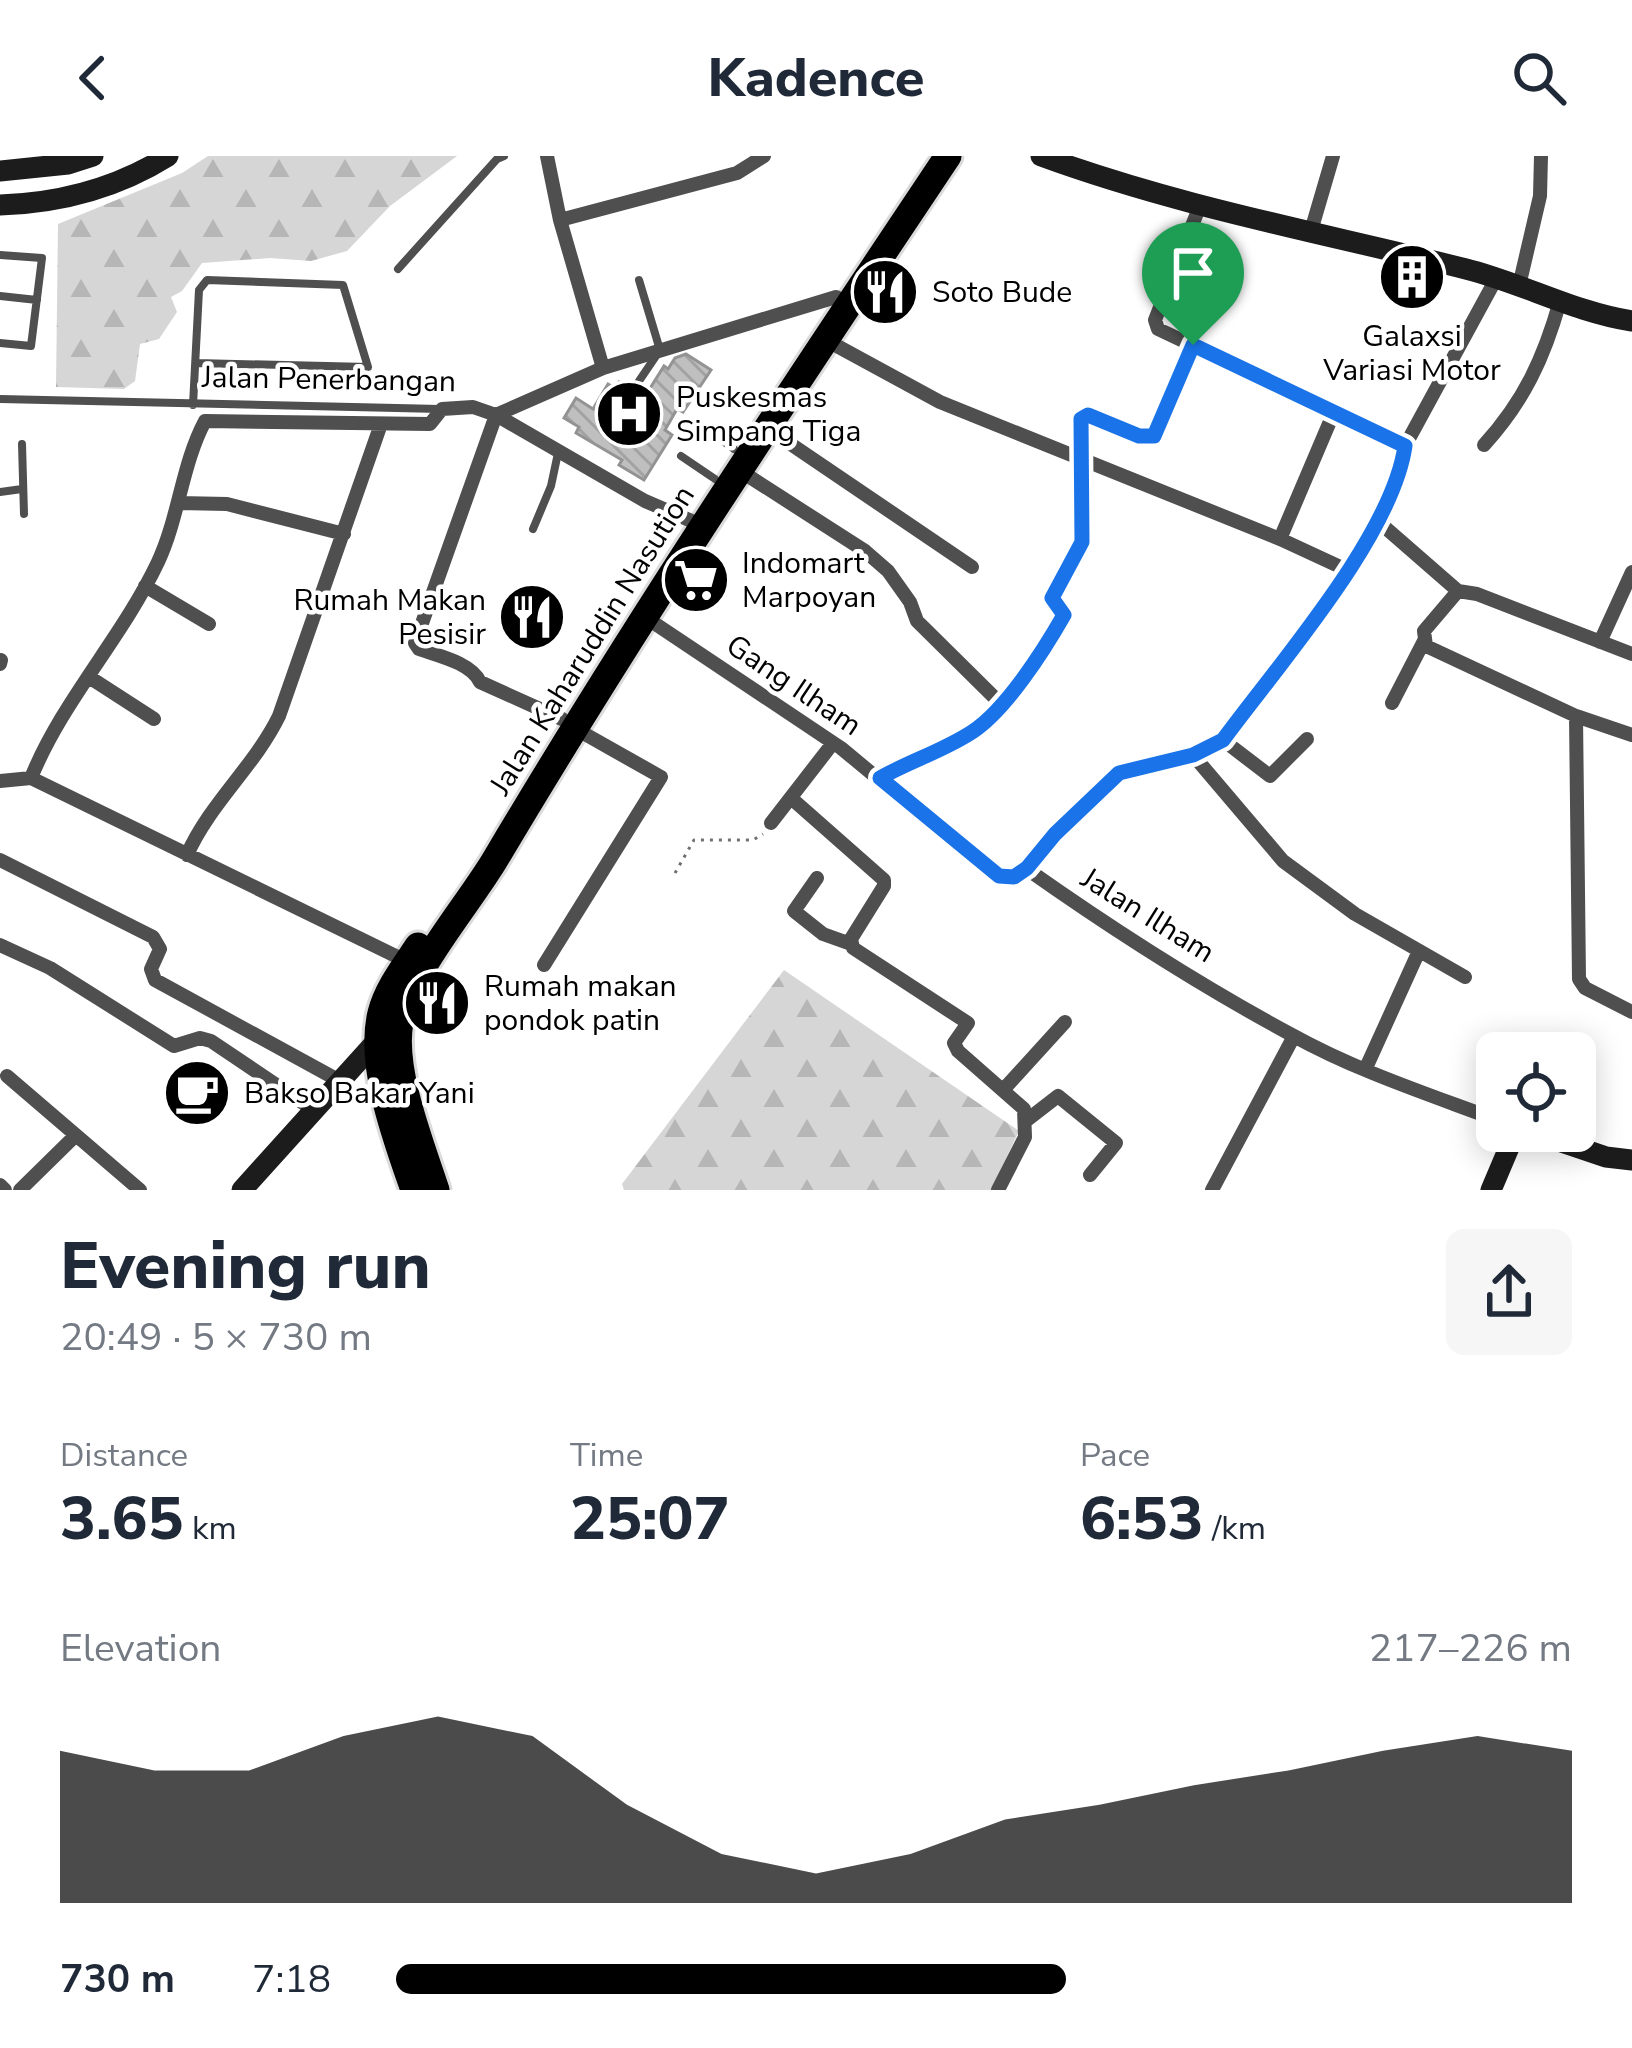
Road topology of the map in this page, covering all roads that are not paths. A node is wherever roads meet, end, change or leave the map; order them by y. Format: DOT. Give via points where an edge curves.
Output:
graph roads {
  1 [pos="93,156"];
  2 [pos="168,156"];
  3 [pos="504,156"];
  4 [pos="547,156"];
  5 [pos="764,156"];
  6 [pos="927,156"];
  7 [pos="948,156"];
  8 [pos="1041,156"];
  9 [pos="1333,156"];
  10 [pos="1541,156"];
  11 [pos="0,171"];
  12 [pos="0,205"];
  13 [pos="1199,208"];
  14 [pos="560,220"];
  15 [pos="1311,231"];
  16 [pos="0,255"];
  17 [pos="398,268"];
  18 [pos="1497,277"];
  19 [pos="639,280"];
  20 [pos="1520,286"];
  21 [pos="0,296"];
  22 [pos="37,300"];
  23 [pos="842,300"];
  24 [pos="1560,301"];
  25 [pos="1632,321"];
  26 [pos="825,340"];
  27 [pos="0,343"];
  28 [pos="1193,345"];
  29 [pos="659,350"];
  30 [pos="196,363"];
  31 [pos="603,368"];
  32 [pos="637,384"];
  33 [pos="0,400"];
  34 [pos="193,405"];
  35 [pos="442,409"];
  36 [pos="1334,412"];
  37 [pos="496,415"];
  38 [pos="381,424"];
  39 [pos="700,425"];
  40 [pos="767,428"];
  41 [pos="22,443"];
  42 [pos="1484,445"];
  43 [pos="1405,446"];
  44 [pos="559,452"];
  45 [pos="681,456"];
  46 [pos="1079,457"];
  47 [pos="729,466"];
  48 [pos="22,489"];
  49 [pos="0,492"];
  50 [pos="179,503"];
  51 [pos="24,514"];
  52 [pos="696,522"];
  53 [pos="1380,523"];
  54 [pos="533,530"];
  55 [pos="344,534"];
  56 [pos="1280,539"];
  57 [pos="972,567"];
  58 [pos="1347,571"];
  59 [pos="1632,572"];
  60 [pos="145,586"];
  61 [pos="1458,591"];
  62 [pos="643,615"];
  63 [pos="209,624"];
  64 [pos="1424,641"];
  65 [pos="1600,642"];
  66 [pos="1632,654"];
  67 [pos="89,677"];
  68 [pos="1392,703"];
  69 [pos="1000,704"];
  70 [pos="1576,716"];
  71 [pos="154,719"];
  72 [pos="569,724"];
  73 [pos="1632,735"];
  74 [pos="1307,739"];
  75 [pos="1223,740"];
  76 [pos="833,743"];
  77 [pos="1193,755"];
  78 [pos="31,778"];
  79 [pos="880,778"];
  80 [pos="0,781"];
  81 [pos="791,798"];
  82 [pos="771,823"];
  83 [pos="187,855"];
  84 [pos="0,860"];
  85 [pos="1027,868"];
  86 [pos="817,878"];
  87 [pos="851,944"];
  88 [pos="0,945"];
  89 [pos="1419,951"];
  90 [pos="408,962"];
  91 [pos="544,965"];
  92 [pos="1466,977"];
  93 [pos="1632,1012"];
  94 [pos="1065,1022"];
  95 [pos="389,1034"];
  96 [pos="1294,1036"];
  97 [pos="1365,1070"];
  98 [pos="7,1076"];
  99 [pos="338,1080"];
  100 [pos="1004,1089"];
  101 [pos="316,1111"];
  102 [pos="1476,1112"];
  103 [pos="1027,1120"];
  104 [pos="75,1136"];
  105 [pos="1507,1152"];
  106 [pos="1591,1152"];
  107 [pos="1632,1160"];
  108 [pos="1090,1174"];
  109 [pos="20,1190"];
  110 [pos="140,1190"];
  111 [pos="242,1190"];
  112 [pos="414,1190"];
  113 [pos="436,1190"];
  114 [pos="998,1190"];
  115 [pos="1212,1190"];
  116 [pos="1491,1190"];
  1 -- 11 [label="street"];
  2 -- 12 [label="street" via="119,184"];
  3 -- 17 [label="lane"];
  4 -- 14 [label="street"];
  5 -- 14 [label="street" via="737,173"];
  6 -- 23 [label="highway, Jalan Kaharuddin Nasution"];
  7 -- 23 [label="highway, Jalan Kaharuddin Nasution"];
  8 -- 13 [label="street"];
  9 -- 15 [label="street"];
  10 -- 20 [label="street"];
  13 -- 15 [label="street"];
  13 -- 28 [label="street" via="1155,320"];
  14 -- 31 [label="street"];
  15 -- 18 [label="street"];
  16 -- 22 [label="lane" via="42,258"];
  18 -- 20 [label="street"];
  18 -- 43 [label="street"];
  19 -- 29 [label="lane"];
  20 -- 24 [label="street"];
  21 -- 22 [label="lane"];
  22 -- 27 [label="lane" via="31,346"];
  23 -- 26 [label="highway, Jalan Kaharuddin Nasution"];
  23 -- 29 [label="street"];
  23 -- 47 [label="highway, Jalan Kaharuddin Nasution"];
  24 -- 25 [label="street"];
  24 -- 42 [label="street" via="1534,379"];
  26 -- 40 [label="highway, Jalan Kaharuddin Nasution"];
  26 -- 46 [label="street" via="940,402"];
  28 -- 36 [label="street"];
  28 -- 46 [label="street" via="1154,436 1083,415"];
  29 -- 31 [label="street"];
  29 -- 32 [label="lane"];
  30 -- 30 [label="lane" via="209,366 368,367 347,288 334,283 204,282"];
  30 -- 34 [label="lane"];
  31 -- 37 [label="street"];
  33 -- 34 [label="lane, Jalan Penerbangan"];
  34 -- 35 [label="lane, Jalan Penerbangan"];
  35 -- 37 [label="street, Jalan Penerbangan"];
  35 -- 38 [label="street" via="430,424"];
  36 -- 43 [label="street"];
  36 -- 56 [label="street"];
  37 -- 44 [label="street, Jalan Penerbangan"];
  37 -- 72 [label="street" via="416,647"];
  38 -- 50 [label="street" via="205,421"];
  38 -- 55 [label="street"];
  39 -- 47 [label="lane"];
  40 -- 47 [label="highway, Jalan Kaharuddin Nasution"];
  40 -- 57 [label="street"];
  41 -- 48 [label="lane"];
  43 -- 53 [label="street"];
  44 -- 52 [label="street, Jalan Penerbangan"];
  44 -- 54 [label="lane"];
  45 -- 47 [label="lane"];
  46 -- 56 [label="street"];
  46 -- 69 [label="street" via="1082,542 1052,598 1064,615"];
  47 -- 52 [label="highway, Jalan Kaharuddin Nasution"];
  47 -- 69 [label="street" via="888,571 917,622"];
  48 -- 49 [label="lane"];
  48 -- 51 [label="lane"];
  50 -- 55 [label="street" via="227,504"];
  50 -- 60 [label="street"];
  52 -- 62 [label="highway, Jalan Kaharuddin Nasution"];
  52 -- 72 [label="highway, Jalan Kaharuddin Nasution"];
  53 -- 58 [label="street"];
  53 -- 61 [label="street"];
  55 -- 83 [label="street" via="279,716 200,824"];
  56 -- 58 [label="street"];
  58 -- 75 [label="street"];
  59 -- 65 [label="street"];
  60 -- 63 [label="street"];
  60 -- 67 [label="street"];
  61 -- 64 [label="street"];
  61 -- 65 [label="street"];
  62 -- 72 [label="highway, Jalan Kaharuddin Nasution"];
  62 -- 76 [label="street, Gang Ilham"];
  64 -- 68 [label="street"];
  64 -- 70 [label="street"];
  65 -- 66 [label="street"];
  67 -- 71 [label="street"];
  67 -- 78 [label="street" via="51,730"];
  69 -- 79 [label="street" via="961,739"];
  70 -- 73 [label="street"];
  70 -- 93 [label="street" via="1579,979"];
  72 -- 90 [label="highway, Jalan Kaharuddin Nasution"];
  72 -- 91 [label="street" via="661,777"];
  72 -- 95 [label="highway, Jalan Kaharuddin Nasution"];
  74 -- 75 [label="street" via="1270,776"];
  75 -- 77 [label="street"];
  76 -- 79 [label="street, Gang Ilham"];
  76 -- 81 [label="street"];
  77 -- 85 [label="street" via="1119,773"];
  77 -- 89 [label="street" via="1283,861"];
  78 -- 80 [label="street"];
  78 -- 83 [label="street"];
  79 -- 85 [label="street, Gang Ilham" via="986,868 1006,878"];
  81 -- 82 [label="street"];
  81 -- 87 [label="street" via="884,880"];
  83 -- 90 [label="street"];
  84 -- 99 [label="street" via="153,937 160,949 154,980"];
  85 -- 96 [label="street, Jalan Ilham"];
  86 -- 87 [label="street" via="794,911"];
  87 -- 100 [label="street" via="968,1023 954,1042 958,1051"];
  88 -- 101 [label="street" via="174,1046 211,1041"];
  89 -- 92 [label="street"];
  89 -- 97 [label="street"];
  90 -- 95 [label="highway, Jalan Kaharuddin Nasution" via="387,996"];
  94 -- 100 [label="street"];
  95 -- 99 [label="street"];
  95 -- 112 [label="highway, Jalan Kaharuddin Nasution" via="386,1101"];
  95 -- 113 [label="highway, Jalan Kaharuddin Nasution"];
  96 -- 97 [label="street, Jalan Ilham"];
  96 -- 115 [label="street"];
  97 -- 102 [label="street, Jalan Ilham"];
  98 -- 104 [label="street"];
  99 -- 101 [label="street"];
  100 -- 103 [label="street"];
  101 -- 111 [label="street"];
  103 -- 108 [label="street" via="1058,1096 1098,1128 1117,1146"];
  103 -- 114 [label="street"];
  104 -- 109 [label="street"];
  104 -- 110 [label="street"];
  105 -- 116 [label="street"];
  106 -- 107 [label="street"];
}
